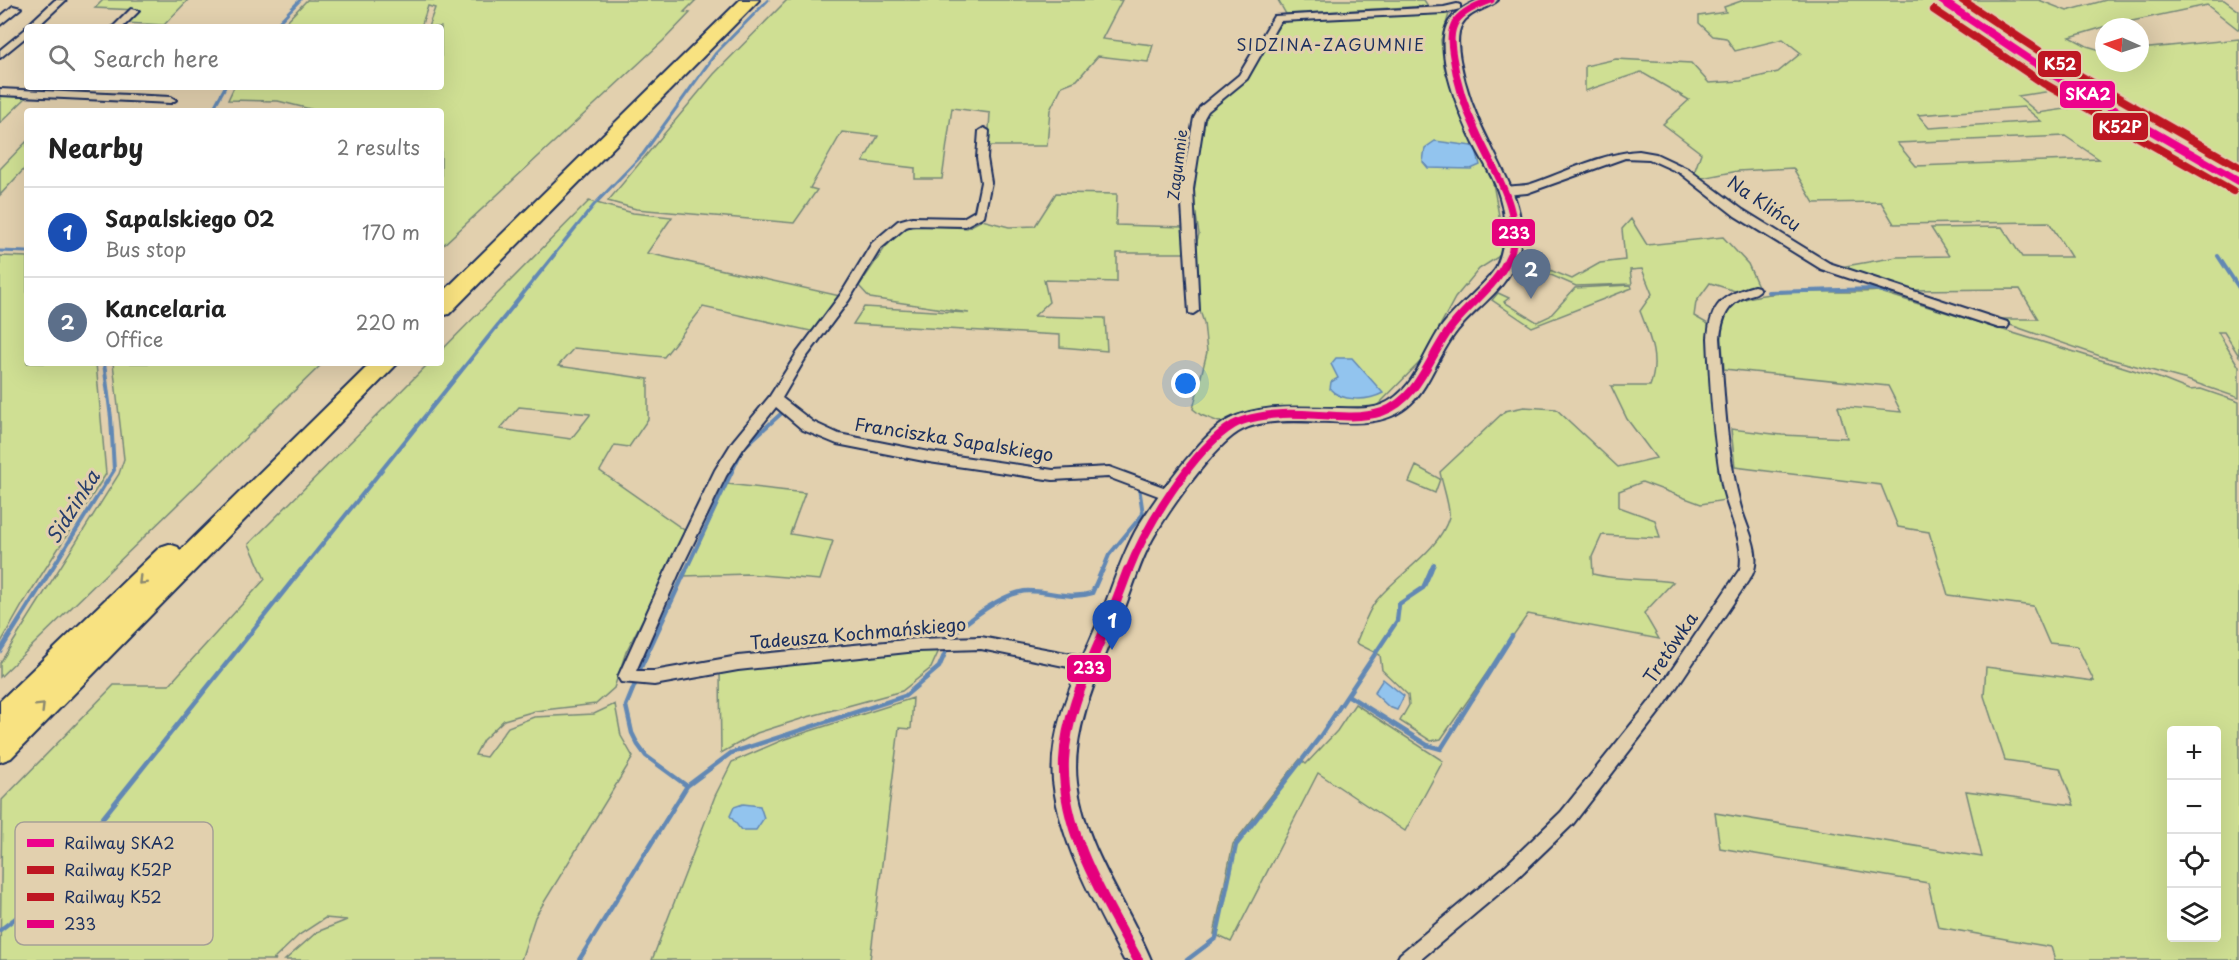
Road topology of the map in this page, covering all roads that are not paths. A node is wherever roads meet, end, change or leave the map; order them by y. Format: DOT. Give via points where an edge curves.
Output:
graph roads {
  1 [pos="61,0"];
  2 [pos="733,0"];
  3 [pos="750,0"];
  4 [pos="1442,0"];
  5 [pos="1491,0"];
  6 [pos="16,8"];
  7 [pos="1457,9"];
  8 [pos="134,11"];
  9 [pos="0,22"];
  10 [pos="34,24"];
  11 [pos="121,24"];
  12 [pos="24,34"];
  13 [pos="0,55"];
  14 [pos="53,91"];
  15 [pos="0,92"];
  16 [pos="171,100"];
  17 [pos="984,131"];
  18 [pos="1506,191"];
  19 [pos="444,284"];
  20 [pos="1754,290"];
  21 [pos="444,305"];
  22 [pos="1192,310"];
  23 [pos="2003,325"];
  24 [pos="361,366"];
  25 [pos="383,366"];
  26 [pos="775,399"];
  27 [pos="1172,496"];
  28 [pos="1093,665"];
  29 [pos="0,721"];
  30 [pos="0,748"];
  31 [pos="1138,960"];
  32 [pos="1406,960"];
  1 -- 10 [label="street"];
  2 -- 19 [label="highway"];
  3 -- 21 [label="highway"];
  4 -- 7 [label="street"];
  5 -- 7 [label="street"];
  6 -- 9 [label="street"];
  7 -- 18 [label="street" via="1450,38 1454,68 1479,138"];
  7 -- 22 [label="street, Zagumnie" via="1277,18 1243,77 1204,109 1199,118 1187,189"];
  8 -- 11 [label="street"];
  12 -- 13 [label="street"];
  14 -- 15 [label="street"];
  14 -- 16 [label="street"];
  17 -- 26 [label="street" via="982,158 986,182 980,213 965,222 912,221 876,246"];
  18 -- 23 [label="street, Na Klińcu" via="1527,189 1624,155 1652,156 1684,171 1739,213 1825,266"];
  18 -- 27 [label="street" via="1513,226 1506,267 1451,326 1424,378 1401,405 1369,415 1266,417 1235,424 1214,441"];
  20 -- 32 [label="street, Tretówka" via="1719,309 1714,338 1729,482 1750,562 1747,571 1659,701 1567,818 1508,875"];
  24 -- 29 [label="highway, one-way"];
  30 -- 25 [label="highway, one-way"];
  26 -- 27 [label="street, Franciszka Sapalskiego" via="808,426 837,439 1053,475 1108,472"];
  26 -- 28 [label="street, Tadeusza Kochmańskiego" via="720,474 626,677 654,678 738,663 917,645 981,643"];
  27 -- 28 [label="street" via="1145,534 1128,569"];
  28 -- 31 [label="street" via="1069,737 1064,778 1077,829 1106,901"];
}
